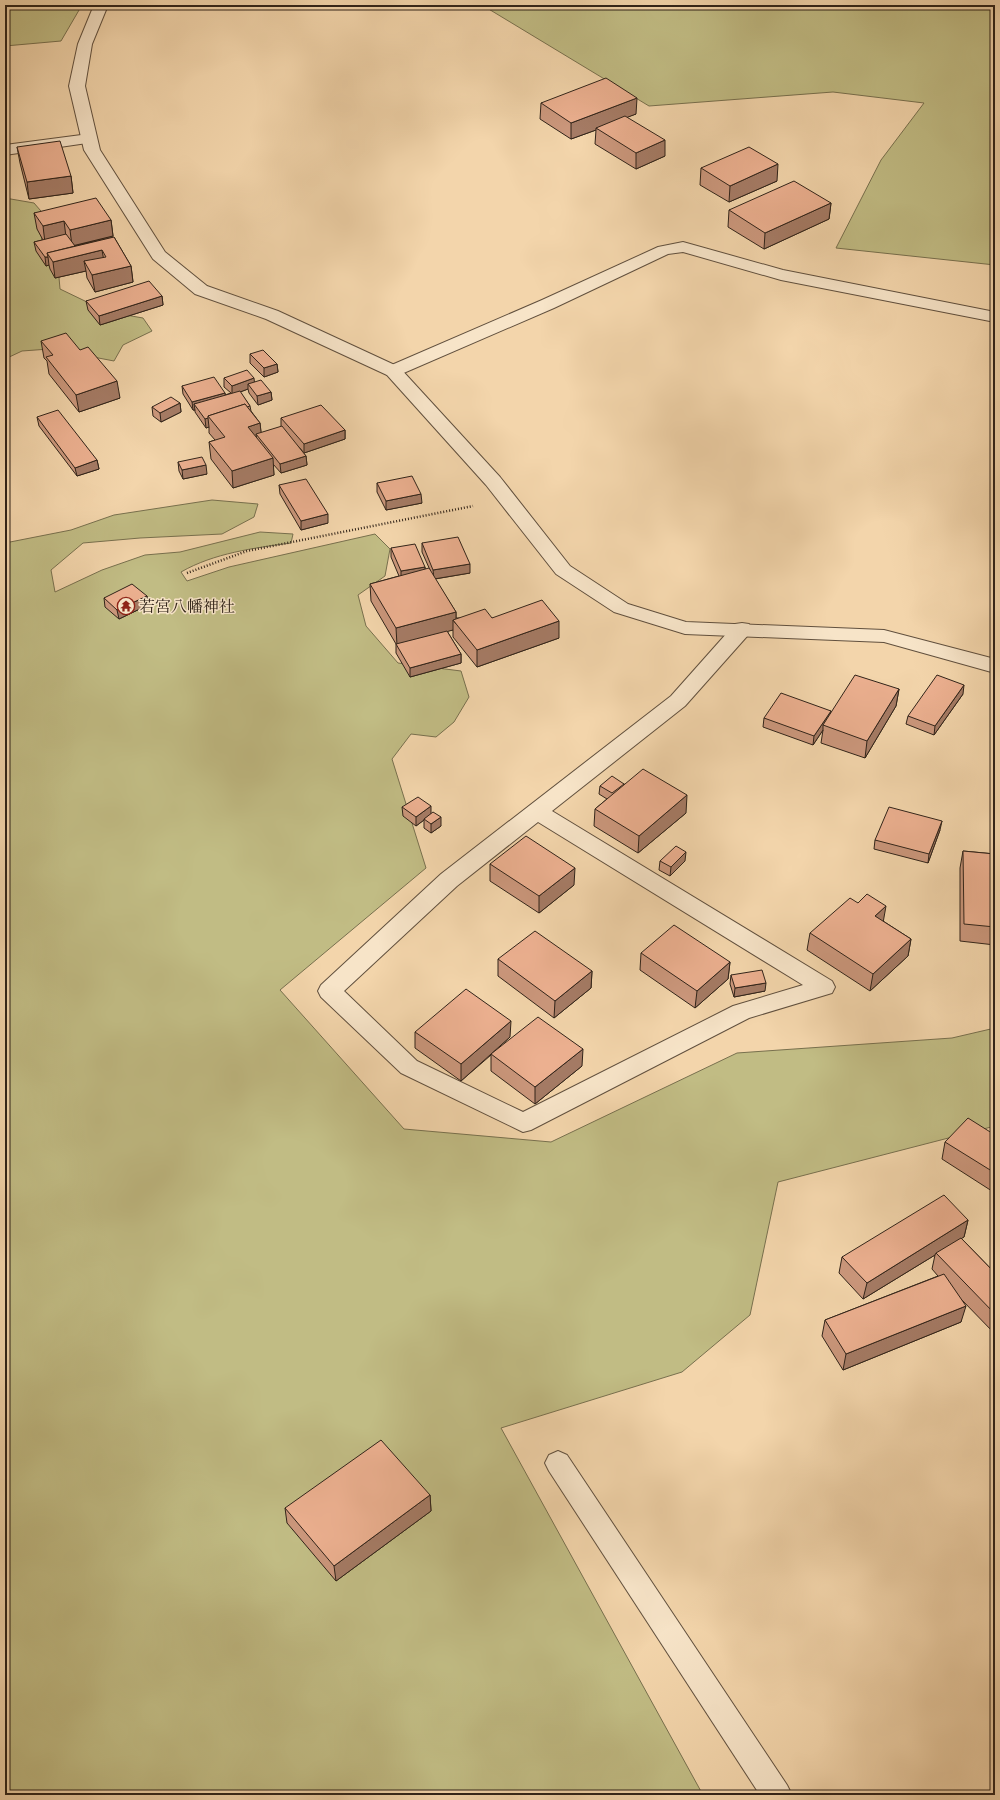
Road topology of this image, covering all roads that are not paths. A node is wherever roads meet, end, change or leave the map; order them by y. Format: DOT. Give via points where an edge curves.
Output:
graph roads {
  1 [pos="101,5"];
  2 [pos="89,138"];
  3 [pos="5,150"];
  4 [pos="995,317"];
  5 [pos="393,371"];
  6 [pos="742,629"];
  7 [pos="995,666"];
  8 [pos="538,812"];
  9 [pos="558,1463"];
  10 [pos="777,1795"];
  1 -- 2 [label="street" via="86,44 77,86"];
  2 -- 3 [label="street"];
  2 -- 5 [label="street" via="92,150 159,255 201,290 272,315"];
  4 -- 5 [label="street" via="781,275 683,247 664,250 548,304"];
  5 -- 6 [label="street" via="493,482 563,570 622,608 685,628"];
  6 -- 7 [label="street" via="884,636"];
  6 -- 8 [label="street" via="678,701"];
  8 -- 8 [label="street" via="449,880 329,991 409,1067 523,1123 741,1012 824,987"];
  9 -- 10 [label="street"];
}
